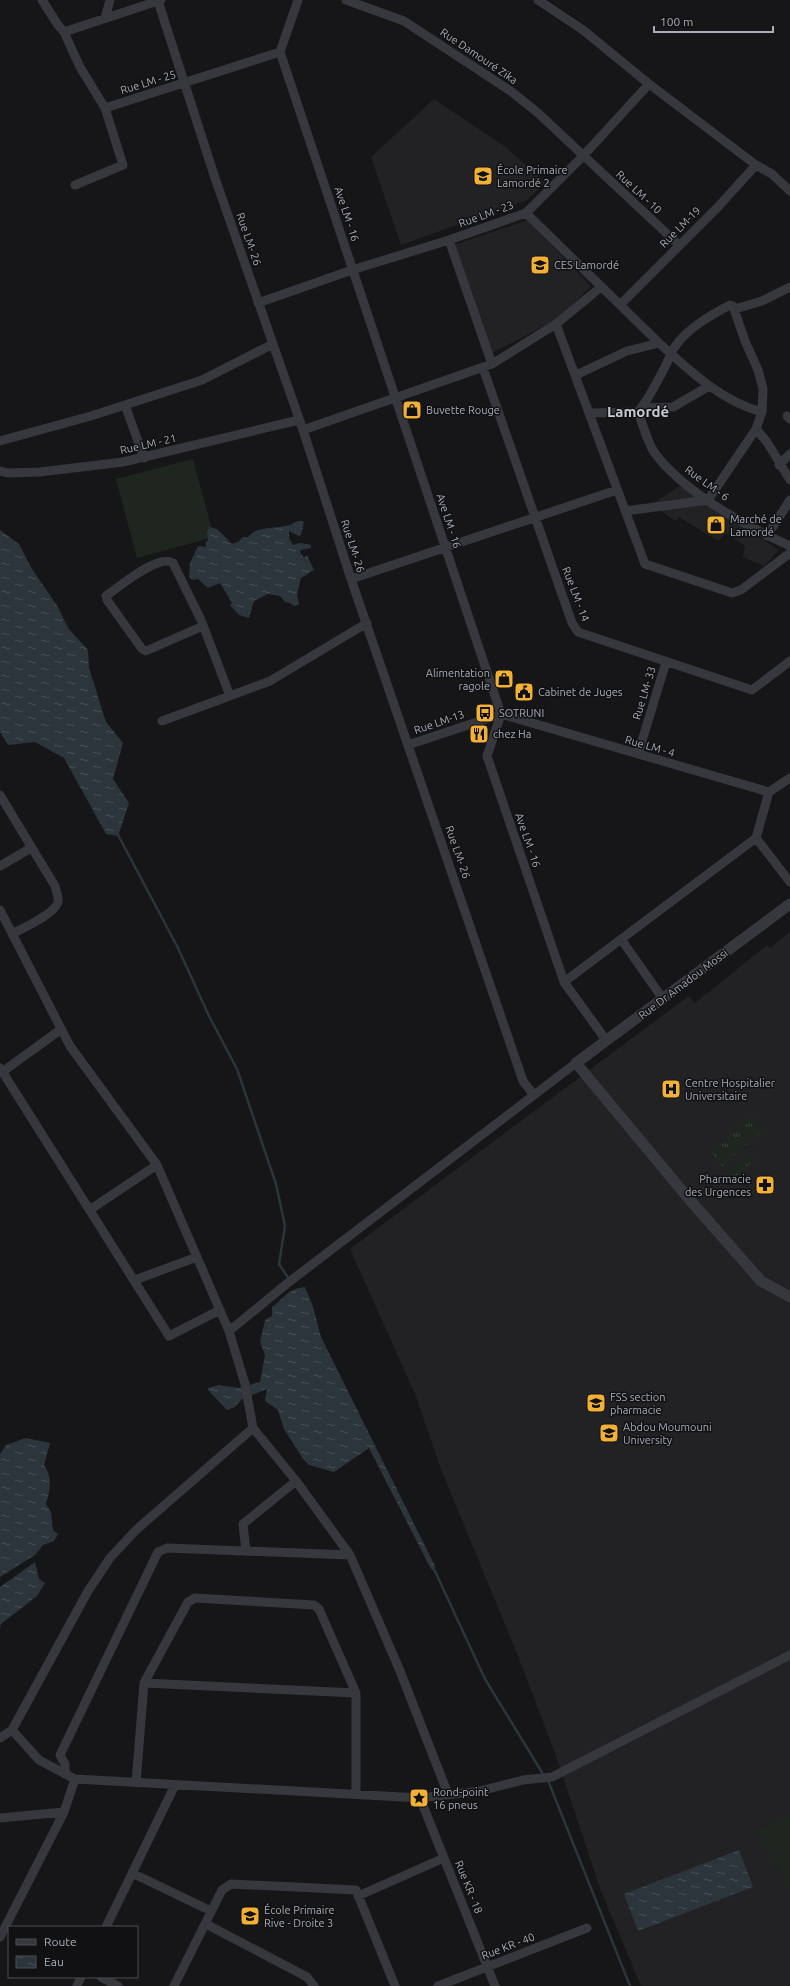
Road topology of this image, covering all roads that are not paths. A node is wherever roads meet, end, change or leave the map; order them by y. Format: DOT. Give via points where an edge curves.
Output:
graph roads {
  1 [pos="42,0"];
  2 [pos="110,0"];
  3 [pos="298,0"];
  4 [pos="346,0"];
  5 [pos="538,0"];
  6 [pos="160,1"];
  7 [pos="105,18"];
  8 [pos="64,32"];
  9 [pos="280,52"];
  10 [pos="184,83"];
  11 [pos="650,84"];
  12 [pos="105,108"];
  13 [pos="583,156"];
  14 [pos="756,165"];
  15 [pos="75,185"];
  16 [pos="790,191"];
  17 [pos="526,213"];
  18 [pos="449,240"];
  19 [pos="679,245"];
  20 [pos="352,270"];
  21 [pos="602,287"];
  22 [pos="790,287"];
  23 [pos="258,303"];
  24 [pos="620,305"];
  25 [pos="735,309"];
  26 [pos="556,324"];
  27 [pos="659,343"];
  28 [pos="273,344"];
  29 [pos="671,354"];
  30 [pos="492,364"];
  31 [pos="483,368"];
  32 [pos="576,375"];
  33 [pos="709,386"];
  34 [pos="396,399"];
  35 [pos="125,405"];
  36 [pos="639,410"];
  37 [pos="762,412"];
  38 [pos="591,413"];
  39 [pos="299,420"];
  40 [pos="756,429"];
  41 [pos="303,430"];
  42 [pos="0,441"];
  43 [pos="790,454"];
  44 [pos="144,458"];
  45 [pos="779,465"];
  46 [pos="0,471"];
  47 [pos="790,480"];
  48 [pos="617,490"];
  49 [pos="708,500"];
  50 [pos="790,500"];
  51 [pos="625,511"];
  52 [pos="535,518"];
  53 [pos="767,536"];
  54 [pos="790,546"];
  55 [pos="445,548"];
  56 [pos="790,553"];
  57 [pos="351,579"];
  58 [pos="367,623"];
  59 [pos="203,626"];
  60 [pos="790,661"];
  61 [pos="666,662"];
  62 [pos="230,696"];
  63 [pos="501,714"];
  64 [pos="162,721"];
  65 [pos="408,746"];
  66 [pos="638,754"];
  67 [pos="790,778"];
  68 [pos="769,792"];
  69 [pos="0,795"];
  70 [pos="756,838"];
  71 [pos="31,848"];
  72 [pos="0,866"];
  73 [pos="790,882"];
  74 [pos="790,904"];
  75 [pos="0,910"];
  76 [pos="12,934"];
  77 [pos="621,939"];
  78 [pos="564,982"];
  79 [pos="664,999"];
  80 [pos="60,1030"];
  81 [pos="606,1040"];
  82 [pos="576,1063"];
  83 [pos="1,1070"];
  84 [pos="533,1094"];
  85 [pos="157,1165"];
  86 [pos="91,1209"];
  87 [pos="197,1257"];
  88 [pos="135,1280"];
  89 [pos="790,1297"];
  90 [pos="220,1310"];
  91 [pos="229,1331"];
  92 [pos="253,1428"];
  93 [pos="296,1481"];
  94 [pos="246,1551"];
  95 [pos="350,1555"];
  96 [pos="790,1655"];
  97 [pos="144,1683"];
  98 [pos="356,1693"];
  99 [pos="12,1730"];
  100 [pos="0,1738"];
  101 [pos="65,1774"];
  102 [pos="75,1779"];
  103 [pos="136,1783"];
  104 [pos="175,1785"];
  105 [pos="356,1793"];
  106 [pos="448,1794"];
  107 [pos="420,1798"];
  108 [pos="64,1812"];
  109 [pos="0,1818"];
  110 [pos="444,1858"];
  111 [pos="132,1873"];
  112 [pos="358,1896"];
  113 [pos="211,1911"];
  114 [pos="206,1924"];
  115 [pos="5,1926"];
  116 [pos="106,1926"];
  117 [pos="587,1928"];
  118 [pos="0,1937"];
  119 [pos="487,1966"];
  120 [pos="103,1978"];
  121 [pos="118,1986"];
  122 [pos="174,1986"];
  123 [pos="314,1986"];
  124 [pos="395,1986"];
  125 [pos="438,1986"];
  126 [pos="495,1986"];
  1 -- 8 [label="street"];
  2 -- 7 [label="street"];
  3 -- 9 [label="street"];
  4 -- 13 [label="street, Rue Damouré Zika" via="404,21 468,62 538,113"];
  5 -- 11 [label="street" via="584,30"];
  6 -- 7 [label="street"];
  6 -- 10 [label="street, Rue LM- 26"];
  7 -- 8 [label="street"];
  8 -- 12 [label="street" via="80,67"];
  9 -- 10 [label="street, Rue LM - 25"];
  9 -- 20 [label="street, Ave LM - 16"];
  10 -- 12 [label="street, Rue LM - 25"];
  10 -- 23 [label="street, Rue LM- 26"];
  11 -- 13 [label="street, Rue LM - 23"];
  11 -- 14 [label="street"];
  12 -- 15 [label="street" via="123,165"];
  13 -- 17 [label="street, Rue LM - 23"];
  13 -- 19 [label="street, Rue LM - 10"];
  14 -- 16 [label="street" via="772,174"];
  14 -- 19 [label="street, Rue LM-19"];
  17 -- 18 [label="street, Rue LM - 23"];
  17 -- 21 [label="street"];
  18 -- 20 [label="street, Rue LM - 23"];
  18 -- 30 [label="street"];
  19 -- 24 [label="street, Rue LM-19"];
  20 -- 23 [label="street, Rue LM - 23"];
  20 -- 34 [label="street, Ave LM - 16"];
  21 -- 24 [label="street"];
  21 -- 26 [label="street"];
  22 -- 25 [label="street" via="762,301"];
  23 -- 28 [label="street, Rue LM- 26"];
  24 -- 27 [label="street"];
  25 -- 29 [label="street" via="730,305 699,324 676,345"];
  25 -- 37 [label="street" via="763,389"];
  26 -- 30 [label="street"];
  26 -- 32 [label="street"];
  27 -- 29 [label="street"];
  27 -- 32 [label="street" via="627,351"];
  28 -- 35 [label="street" via="202,380"];
  28 -- 39 [label="street, Rue LM- 26"];
  29 -- 33 [label="street"];
  29 -- 36 [label="street"];
  30 -- 31 [label="street"];
  31 -- 34 [label="street"];
  31 -- 52 [label="street, Rue LM - 14"];
  32 -- 38 [label="street"];
  33 -- 36 [label="street" via="673,407"];
  33 -- 37 [label="street" via="741,406"];
  34 -- 41 [label="street"];
  34 -- 55 [label="street, Ave LM - 16"];
  35 -- 42 [label="street"];
  35 -- 44 [label="street"];
  36 -- 38 [label="street"];
  36 -- 49 [label="street, Rue LM - 6" via="654,451 682,481"];
  37 -- 40 [label="street"];
  38 -- 48 [label="street"];
  39 -- 41 [label="street, Rue LM- 26"];
  39 -- 44 [label="street, Rue LM - 21"];
  40 -- 45 [label="street" via="767,442"];
  40 -- 49 [label="street"];
  41 -- 57 [label="street, Rue LM- 26"];
  43 -- 45 [label="street"];
  44 -- 46 [label="street, Rue LM - 21" via="61,470 8,473"];
  45 -- 47 [label="street"];
  48 -- 51 [label="street"];
  48 -- 52 [label="street"];
  49 -- 51 [label="street"];
  49 -- 53 [label="street, Rue LM - 6"];
  50 -- 53 [label="street"];
  51 -- 56 [label="street" via="645,564 732,593 741,590"];
  52 -- 55 [label="street"];
  52 -- 61 [label="street, Rue LM - 14" via="572,623 578,632"];
  53 -- 54 [label="street, Rue LM - 6"];
  55 -- 57 [label="street"];
  55 -- 63 [label="street, Ave LM - 16"];
  57 -- 58 [label="street, Rue LM- 26"];
  58 -- 62 [label="street" via="279,677"];
  58 -- 65 [label="street, Rue LM- 26"];
  59 -- 59 [label="street" via="175,566 169,560 146,568 106,596 142,649 146,651"];
  59 -- 62 [label="street"];
  60 -- 61 [label="street, Rue LM - 14" via="752,690"];
  61 -- 66 [label="street, Rue LM- 33"];
  62 -- 64 [label="street"];
  63 -- 65 [label="street, Rue LM-13"];
  63 -- 66 [label="street, Rue LM - 4"];
  63 -- 78 [label="street, Ave LM - 16" via="487,756"];
  65 -- 84 [label="street, Rue LM- 26" via="523,1081"];
  66 -- 68 [label="street, Rue LM - 4"];
  67 -- 68 [label="street"];
  68 -- 70 [label="street"];
  69 -- 71 [label="street"];
  70 -- 73 [label="street"];
  70 -- 77 [label="street"];
  71 -- 72 [label="street"];
  71 -- 76 [label="street" via="55,886 58,902 45,915"];
  74 -- 79 [label="street, Rue Dr Amadou Mossi"];
  75 -- 76 [label="street"];
  76 -- 80 [label="street"];
  77 -- 78 [label="street"];
  77 -- 79 [label="street"];
  78 -- 81 [label="street, Ave LM - 16"];
  79 -- 81 [label="street, Rue Dr Amadou Mossi"];
  80 -- 83 [label="street"];
  80 -- 85 [label="street"];
  81 -- 82 [label="street, Rue Dr Amadou Mossi"];
  82 -- 84 [label="street"];
  82 -- 89 [label="street" via="761,1281"];
  83 -- 86 [label="street"];
  84 -- 91 [label="street" via="292,1279"];
  85 -- 86 [label="street"];
  85 -- 87 [label="street"];
  86 -- 88 [label="street"];
  87 -- 88 [label="street"];
  87 -- 90 [label="street"];
  88 -- 90 [label="street" via="169,1336"];
  90 -- 91 [label="street"];
  91 -- 92 [label="street" via="245,1384"];
  92 -- 93 [label="street"];
  92 -- 99 [label="street" via="136,1530 110,1558 88,1591"];
  93 -- 94 [label="street" via="243,1524"];
  93 -- 95 [label="street"];
  94 -- 95 [label="street"];
  94 -- 101 [label="street" via="167,1548 158,1552 60,1755"];
  95 -- 106 [label="street"];
  96 -- 106 [label="street" via="552,1777 534,1778 480,1791"];
  97 -- 98 [label="street"];
  97 -- 98 [label="street" via="188,1602 195,1598 317,1607"];
  97 -- 103 [label="street"];
  98 -- 105 [label="street"];
  99 -- 100 [label="street"];
  99 -- 101 [label="street" via="39,1760"];
  101 -- 102 [label="street"];
  102 -- 103 [label="street"];
  102 -- 108 [label="street"];
  103 -- 104 [label="street"];
  104 -- 105 [label="street"];
  104 -- 111 [label="street"];
  105 -- 107 [label="street"];
  106 -- 107 [label="street"];
  107 -- 110 [label="street, Rue KR - 18"];
  108 -- 109 [label="street"];
  108 -- 115 [label="street"];
  110 -- 112 [label="street"];
  110 -- 119 [label="street, Rue KR - 18"];
  111 -- 113 [label="street"];
  111 -- 116 [label="street"];
  112 -- 113 [label="street" via="356,1890 231,1884 222,1890"];
  112 -- 124 [label="street"];
  113 -- 114 [label="street"];
  114 -- 122 [label="street"];
  114 -- 123 [label="street" via="307,1977"];
  115 -- 118 [label="street"];
  117 -- 119 [label="street, Rue KR - 40"];
  119 -- 125 [label="street, Rue KR - 40"];
  119 -- 126 [label="street, Rue KR - 18"];
  120 -- 121 [label="street"];
}
